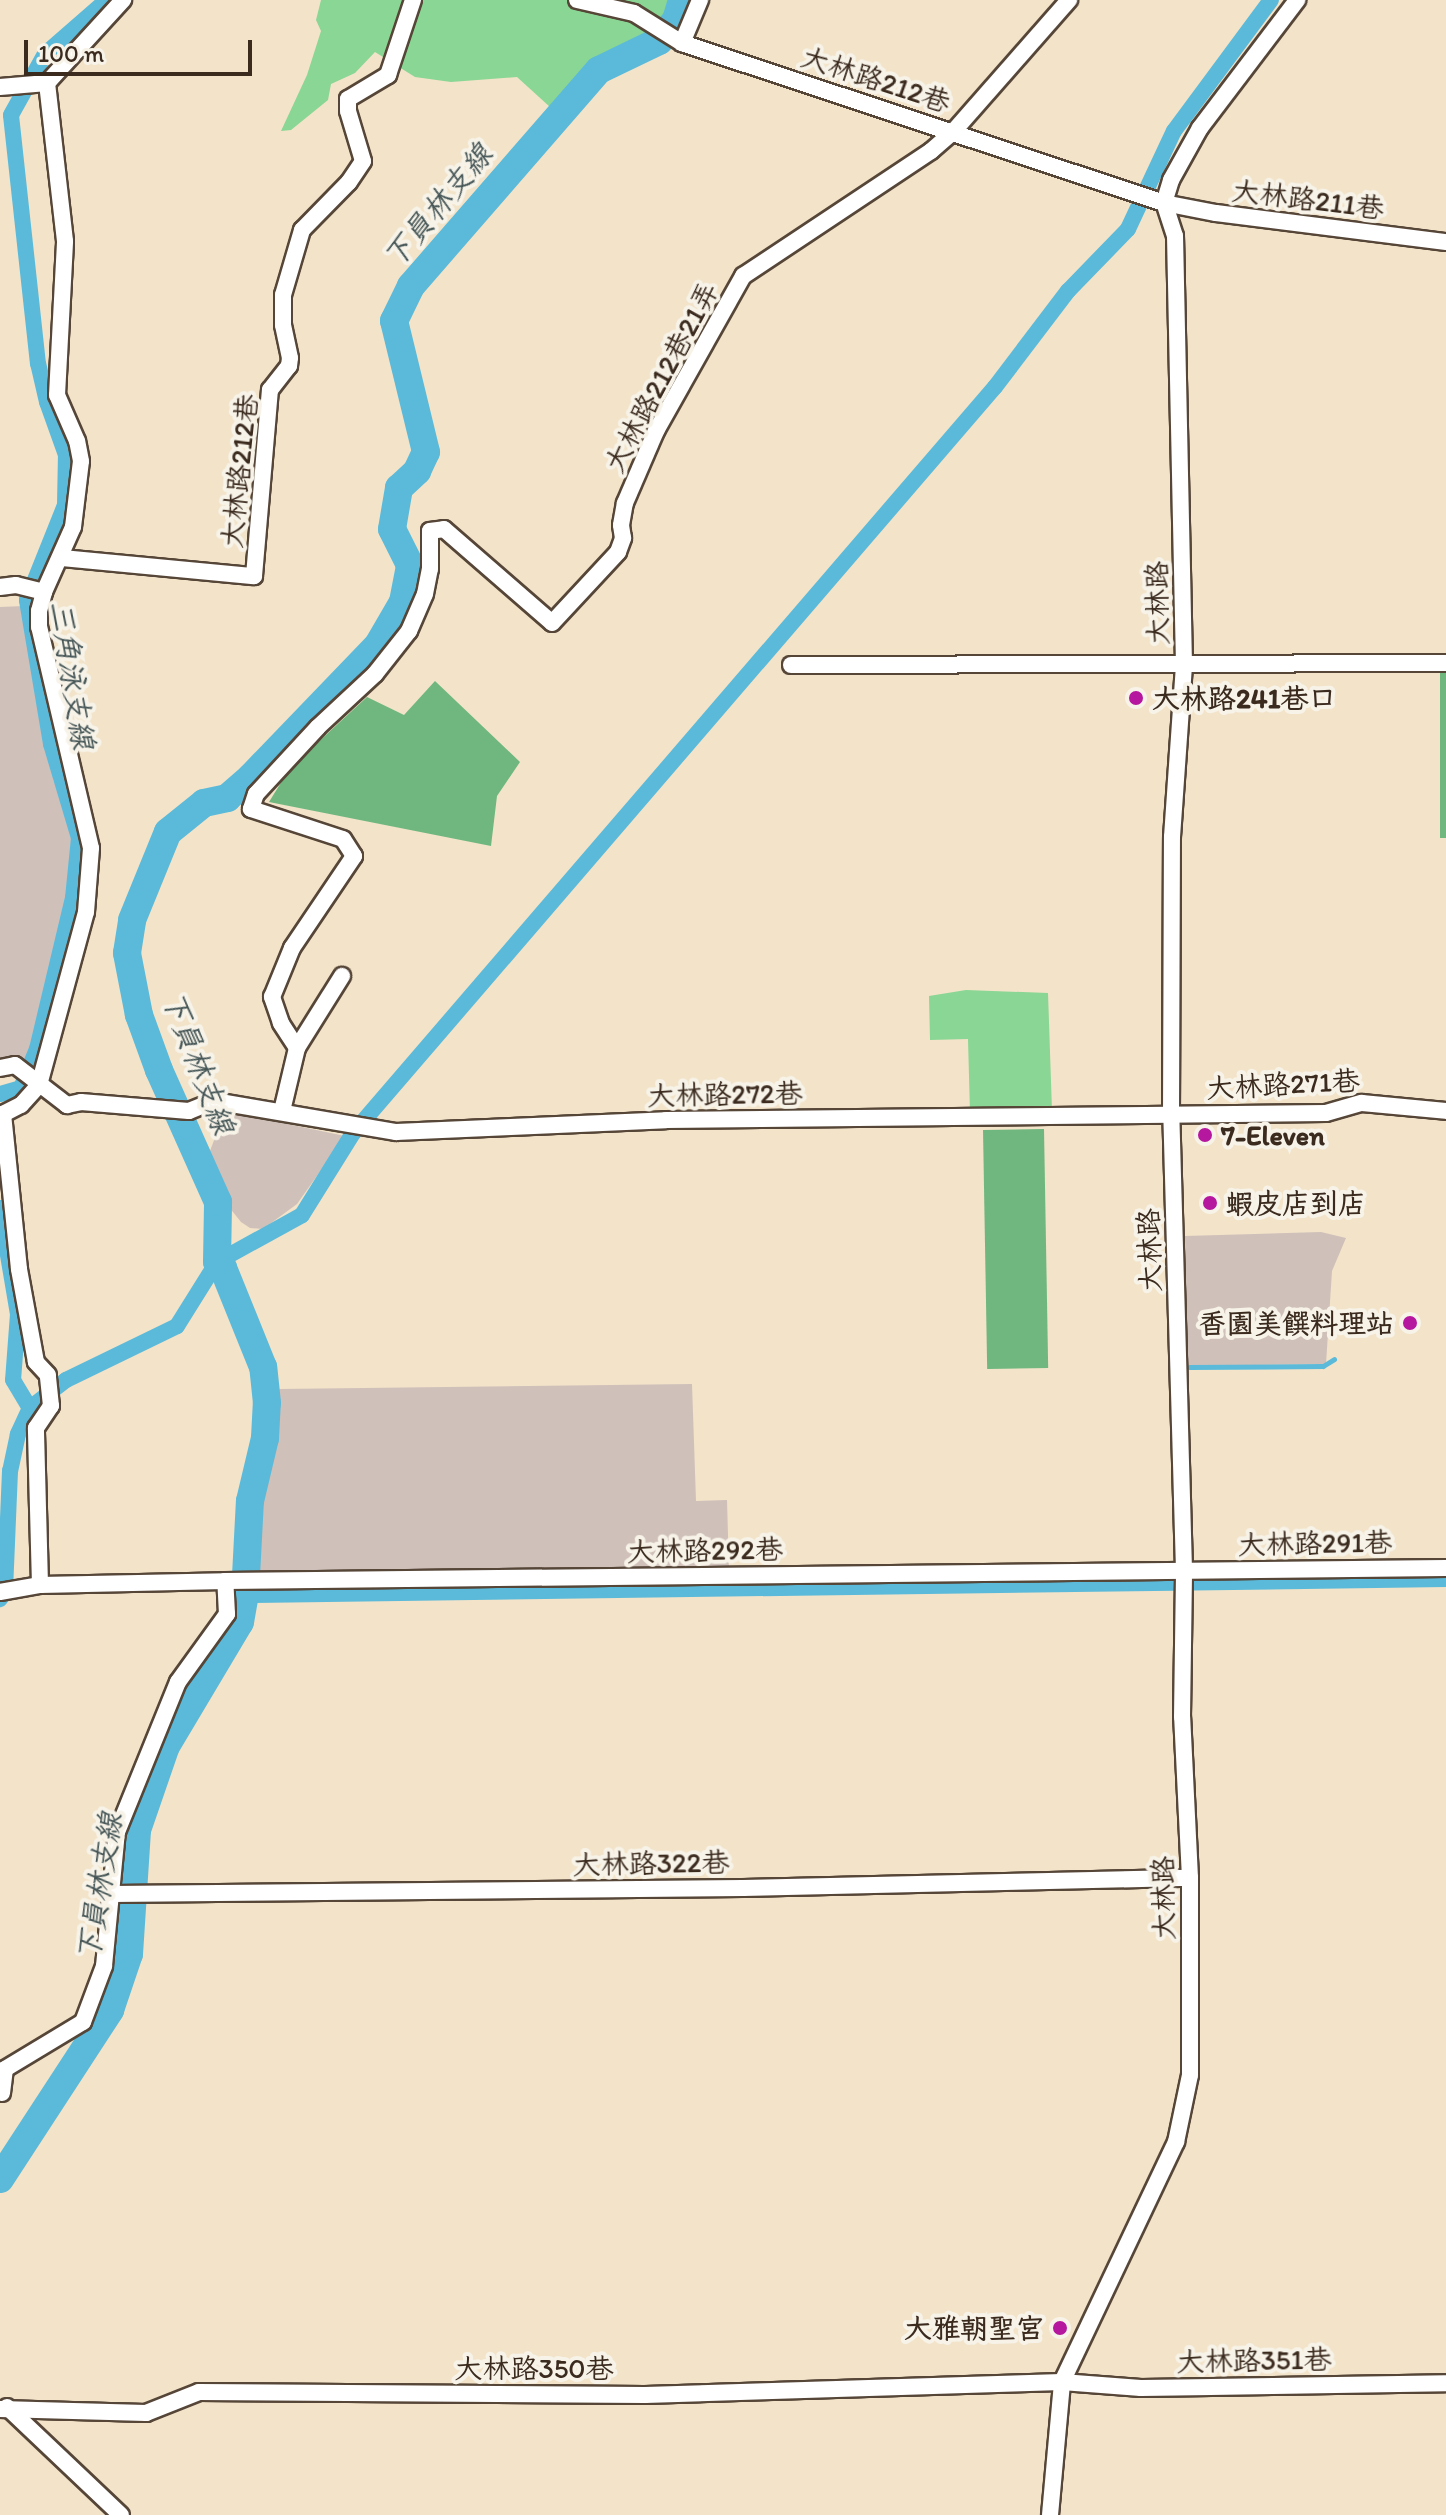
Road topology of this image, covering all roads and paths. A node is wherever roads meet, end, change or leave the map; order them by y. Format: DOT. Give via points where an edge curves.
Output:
graph roads {
  1 [pos="123,0"];
  2 [pos="413,0"];
  3 [pos="577,0"];
  4 [pos="700,0"];
  5 [pos="1069,0"];
  6 [pos="1297,0"];
  7 [pos="682,43"];
  8 [pos="47,83"];
  9 [pos="0,87"];
  10 [pos="953,132"];
  11 [pos="1164,203"];
  12 [pos="1446,242"];
  13 [pos="62,558"];
  14 [pos="0,587"];
  15 [pos="44,592"];
  16 [pos="1446,663"];
  17 [pos="791,665"];
  18 [pos="1184,665"];
  19 [pos="342,976"];
  20 [pos="297,1048"];
  21 [pos="0,1068"];
  22 [pos="39,1085"];
  23 [pos="282,1111"];
  24 [pos="1446,1111"];
  25 [pos="1171,1115"];
  26 [pos="1446,1568"];
  27 [pos="1184,1570"];
  28 [pos="225,1581"];
  29 [pos="40,1585"];
  30 [pos="0,1592"];
  31 [pos="1190,1878"];
  32 [pos="112,1894"];
  33 [pos="2,2093"];
  34 [pos="1062,2382"];
  35 [pos="1446,2383"];
  36 [pos="3,2406"];
  37 [pos="121,2515"];
  38 [pos="1050,2515"];
  1 -- 8 [label="street"];
  2 -- 13 [label="street, 大林路212巷" via="388,75 348,99 363,161 302,230 283,295 290,358 270,390 254,576"];
  3 -- 7 [label="street, 大林路212巷" via="634,13"];
  4 -- 7 [label="street"];
  5 -- 10 [label="street, 大林路212巷21弄"];
  6 -- 11 [label="street" via="1200,128"];
  7 -- 10 [label="street, 大林路212巷"];
  8 -- 9 [label="street"];
  8 -- 13 [label="street" via="65,241 57,395 81,461 73,527"];
  10 -- 11 [label="street, 大林路212巷"];
  10 -- 20 [label="street, 大林路212巷21弄" via="743,276 656,431 625,503 618,552 552,623 444,529 430,531 425,594 409,631 375,674 256,794 251,809 343,839 354,856 292,948 272,997"];
  11 -- 12 [label="street, 大林路211巷"];
  11 -- 18 [label="street, 大林路" via="1175,236"];
  13 -- 15 [label="street"];
  14 -- 15 [label="street"];
  15 -- 22 [label="street" via="39,627 91,848 86,912"];
  16 -- 18 [label="street"];
  17 -- 18 [label="street"];
  18 -- 25 [label="street, 大林路" via="1172,837"];
  19 -- 20 [label="street"];
  20 -- 23 [label="street"];
  21 -- 22 [label="street, 大林路272巷" via="15,1065"];
  22 -- 23 [label="street, 大林路272巷" via="67,1105 189,1111 214,1101"];
  22 -- 29 [label="street" via="21,1105 3,1114 19,1269 36,1362 48,1375 51,1406 36,1428"];
  23 -- 25 [label="street, 大林路272巷" via="396,1132 666,1120"];
  24 -- 25 [label="street, 大林路271巷" via="1362,1103 1326,1113"];
  25 -- 27 [label="street, 大林路"];
  26 -- 27 [label="street, 大林路291巷"];
  27 -- 28 [label="street, 大林路292巷"];
  27 -- 31 [label="street, 大林路" via="1182,1717"];
  28 -- 29 [label="street, 大林路292巷"];
  28 -- 32 [label="street" via="227,1614 178,1682 117,1832"];
  29 -- 30 [label="street, 大林路292巷"];
  31 -- 32 [label="street, 大林路322巷"];
  31 -- 34 [label="street, 大林路" via="1190,2075 1178,2132"];
  32 -- 33 [label="street" via="104,1966 83,2022 5,2069"];
  34 -- 35 [label="street, 大林路351巷" via="1141,2388"];
  34 -- 36 [label="street, 大林路350巷" via="645,2395 199,2392 146,2413"];
  34 -- 38 [label="street, 大林路"];
  36 -- 37 [label="street"];
}
